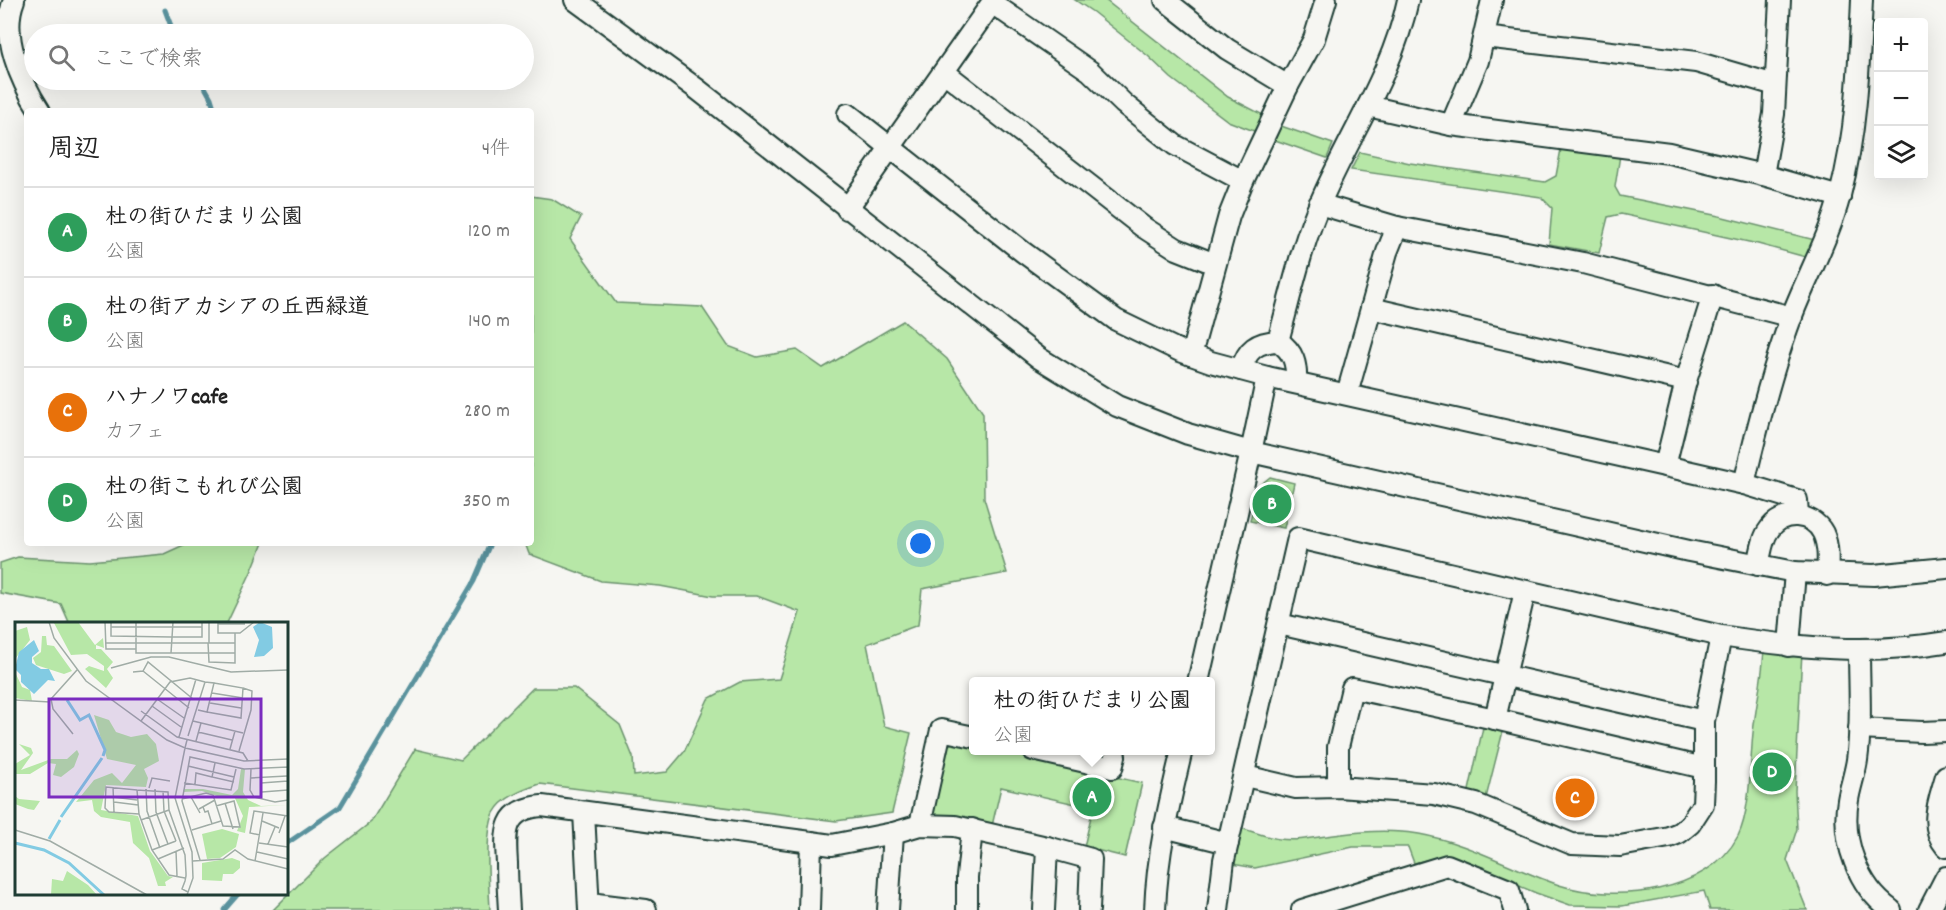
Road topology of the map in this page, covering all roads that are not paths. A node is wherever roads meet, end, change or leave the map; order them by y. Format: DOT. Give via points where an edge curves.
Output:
graph roads {
  1 [pos="14,0"];
  2 [pos="575,0"];
  3 [pos="1165,0"];
  4 [pos="1408,0"];
  5 [pos="1492,0"];
  6 [pos="1780,0"];
  7 [pos="1862,0"];
  8 [pos="1322,1"];
  9 [pos="993,2"];
  10 [pos="5,35"];
  11 [pos="1484,38"];
  12 [pos="944,72"];
  13 [pos="24,81"];
  14 [pos="1775,85"];
  15 [pos="1288,86"];
  16 [pos="28,90"];
  17 [pos="1368,106"];
  18 [pos="38,108"];
  19 [pos="848,114"];
  20 [pos="1451,125"];
  21 [pos="891,147"];
  22 [pos="1763,175"];
  23 [pos="1243,181"];
  24 [pos="1840,197"];
  25 [pos="1319,204"];
  26 [pos="847,209"];
  27 [pos="1397,227"];
  28 [pos="1215,264"];
  29 [pos="1713,295"];
  30 [pos="1371,308"];
  31 [pos="1792,317"];
  32 [pos="1278,341"];
  33 [pos="1191,355"];
  34 [pos="1241,370"];
  35 [pos="1267,377"];
  36 [pos="1686,381"];
  37 [pos="1296,383"];
  38 [pos="1347,394"];
  39 [pos="1251,452"];
  40 [pos="1665,466"];
  41 [pos="1743,484"];
  42 [pos="1798,515"];
  43 [pos="1758,565"];
  44 [pos="1946,568"];
  45 [pos="1795,572"];
  46 [pos="1827,574"];
  47 [pos="1525,591"];
  48 [pos="1279,624"];
  49 [pos="1721,636"];
  50 [pos="1946,642"];
  51 [pos="1789,646"];
  52 [pos="1860,650"];
  53 [pos="1505,675"];
  54 [pos="1199,677"];
  55 [pos="1496,719"];
  56 [pos="1704,721"];
  57 [pos="1860,729"];
  58 [pos="1946,731"];
  59 [pos="969,736"];
  60 [pos="1055,755"];
  61 [pos="1181,755"];
  62 [pos="1115,756"];
  63 [pos="1704,768"];
  64 [pos="1245,776"];
  65 [pos="1946,776"];
  66 [pos="1338,787"];
  67 [pos="584,812"];
  68 [pos="920,825"];
  69 [pos="1164,827"];
  70 [pos="972,829"];
  71 [pos="893,833"];
  72 [pos="811,842"];
  73 [pos="1228,843"];
  74 [pos="1047,847"];
  75 [pos="1946,847"];
  76 [pos="1946,877"];
  77 [pos="589,906"];
  78 [pos="509,910"];
  79 [pos="646,910"];
  80 [pos="809,910"];
  81 [pos="888,910"];
  82 [pos="967,910"];
  83 [pos="1044,910"];
  84 [pos="1089,910"];
  85 [pos="1155,910"];
  86 [pos="1218,910"];
  87 [pos="1303,910"];
  88 [pos="1515,910"];
  89 [pos="1891,910"];
  90 [pos="1929,910"];
  1 -- 10 [label="street"];
  2 -- 26 [label="street" via="698,89"];
  3 -- 15 [label="street" via="1227,49"];
  4 -- 17 [label="street" via="1391,56"];
  5 -- 11 [label="street"];
  6 -- 14 [label="street"];
  7 -- 24 [label="street" via="1853,139"];
  8 -- 15 [label="street" via="1314,39"];
  9 -- 12 [label="street"];
  9 -- 23 [label="street" via="1090,71 1175,145"];
  10 -- 13 [label="street"];
  11 -- 14 [label="street" via="1696,62"];
  11 -- 20 [label="street"];
  12 -- 21 [label="street"];
  12 -- 28 [label="street" via="1143,227 1177,249"];
  14 -- 22 [label="street"];
  15 -- 23 [label="street"];
  16 -- 18 [label="street"];
  17 -- 20 [label="street"];
  17 -- 25 [label="street"];
  19 -- 21 [label="street"];
  20 -- 22 [label="street" via="1669,153"];
  21 -- 26 [label="street"];
  21 -- 33 [label="street" via="1116,320"];
  22 -- 24 [label="street"];
  23 -- 28 [label="street"];
  24 -- 31 [label="street"];
  25 -- 27 [label="street"];
  25 -- 32 [label="street"];
  26 -- 39 [label="street" via="1022,345 1081,385 1155,423"];
  27 -- 29 [label="street" via="1583,263"];
  27 -- 30 [label="street"];
  28 -- 33 [label="street"];
  29 -- 31 [label="street"];
  29 -- 36 [label="street"];
  30 -- 36 [label="street"];
  30 -- 38 [label="street"];
  31 -- 41 [label="street"];
  32 -- 34 [label="street" via="1265,342 1250,350"];
  32 -- 37 [label="street" via="1295,359"];
  33 -- 34 [label="street"];
  34 -- 35 [label="street"];
  35 -- 37 [label="street"];
  35 -- 39 [label="street"];
  36 -- 40 [label="street"];
  37 -- 38 [label="street"];
  38 -- 40 [label="street"];
  39 -- 43 [label="street"];
  39 -- 54 [label="street"];
  40 -- 41 [label="street"];
  41 -- 42 [label="street" via="1797,500"];
  42 -- 43 [label="street" via="1780,519 1768,530"];
  42 -- 46 [label="street" via="1822,531"];
  43 -- 45 [label="street"];
  44 -- 46 [label="street" via="1874,575"];
  45 -- 46 [label="street"];
  45 -- 51 [label="street"];
  47 -- 48 [label="street" via="1298,538"];
  47 -- 49 [label="street"];
  47 -- 53 [label="street"];
  48 -- 53 [label="street"];
  48 -- 64 [label="street"];
  49 -- 51 [label="street"];
  49 -- 56 [label="street"];
  50 -- 52 [label="street"];
  51 -- 52 [label="street"];
  52 -- 57 [label="street"];
  53 -- 55 [label="street"];
  53 -- 56 [label="street"];
  55 -- 63 [label="street"];
  55 -- 66 [label="street" via="1352,688 1338,747"];
  56 -- 63 [label="street"];
  57 -- 58 [label="street"];
  57 -- 89 [label="street" via="1848,801 1848,841 1854,862 1868,885"];
  59 -- 68 [label="street" via="941,730"];
  60 -- 62 [label="street" via="1112,768"];
  61 -- 69 [label="street"];
  63 -- 66 [label="street" via="1702,804 1690,825 1669,837 1620,846 1572,844 1476,804 1434,794"];
  64 -- 66 [label="street" via="1296,788"];
  64 -- 73 [label="street"];
  65 -- 75 [label="street" via="1935,822 1939,839"];
  67 -- 72 [label="street"];
  67 -- 77 [label="street"];
  67 -- 78 [label="street" via="532,807 513,817 505,833"];
  68 -- 70 [label="street"];
  68 -- 71 [label="street"];
  69 -- 73 [label="street"];
  69 -- 85 [label="street"];
  70 -- 74 [label="street"];
  70 -- 82 [label="street"];
  71 -- 72 [label="street" via="832,845"];
  71 -- 81 [label="street"];
  72 -- 80 [label="street"];
  73 -- 86 [label="street"];
  74 -- 83 [label="street"];
  74 -- 84 [label="street" via="1091,859"];
  76 -- 90 [label="street"];
  77 -- 79 [label="street"];
  87 -- 88 [label="street" via="1447,865 1509,890"];
}
